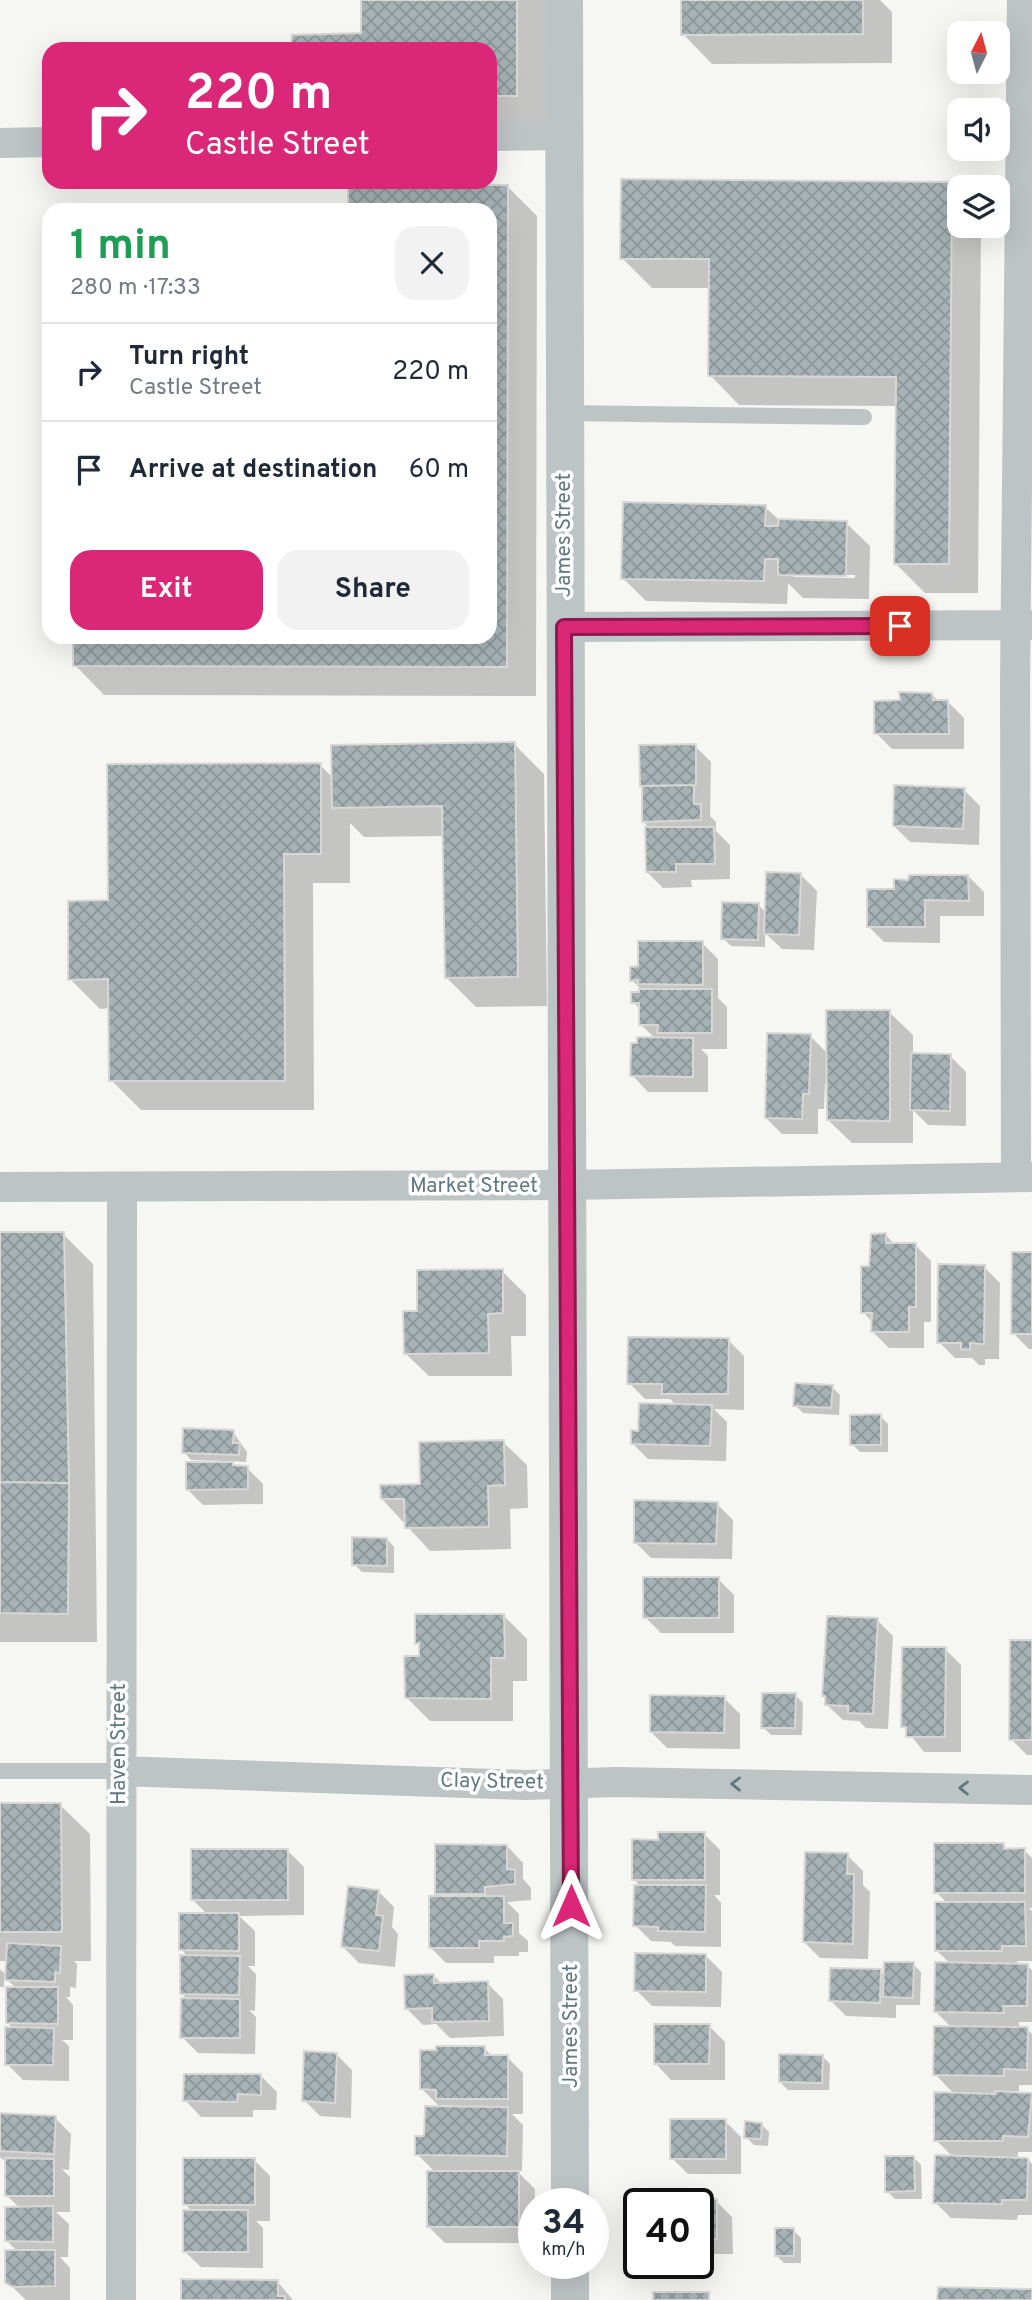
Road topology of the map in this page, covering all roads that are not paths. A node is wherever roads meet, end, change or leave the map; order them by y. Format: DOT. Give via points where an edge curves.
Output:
graph roads {
  1 [pos="564,0"];
  2 [pos="1022,0"];
  3 [pos="1026,132"];
  4 [pos="564,135"];
  5 [pos="497,136"];
  6 [pos="42,142"];
  7 [pos="0,143"];
  8 [pos="564,413"];
  9 [pos="864,417"];
  10 [pos="1024,625"];
  11 [pos="564,627"];
  12 [pos="1024,1177"];
  13 [pos="568,1185"];
  14 [pos="0,1187"];
  15 [pos="122,1187"];
  16 [pos="0,1771"];
  17 [pos="119,1772"];
  18 [pos="570,1783"];
  19 [pos="1032,1790"];
  20 [pos="570,2188"];
  21 [pos="570,2279"];
  22 [pos="121,2300"];
  23 [pos="570,2300"];
  1 -- 4 [label="street, James Street"];
  2 -- 3 [label="street"];
  3 -- 10 [label="street"];
  4 -- 5 [label="street"];
  4 -- 8 [label="street, James Street"];
  6 -- 7 [label="street"];
  8 -- 9 [label="lane"];
  8 -- 11 [label="street, James Street"];
  10 -- 11 [label="street"];
  10 -- 12 [label="street"];
  11 -- 13 [label="street, James Street"];
  12 -- 13 [label="street, Market Street"];
  13 -- 15 [label="street, Market Street"];
  13 -- 18 [label="street, James Street"];
  14 -- 15 [label="street, Market Street"];
  15 -- 17 [label="street, Haven Street"];
  16 -- 17 [label="lane"];
  17 -- 18 [label="street, Clay Street"];
  17 -- 22 [label="street, Haven Street"];
  19 -- 18 [label="street, Clay Street, one-way"];
  18 -- 20 [label="street, James Street"];
  21 -- 23 [label="street"];
}
